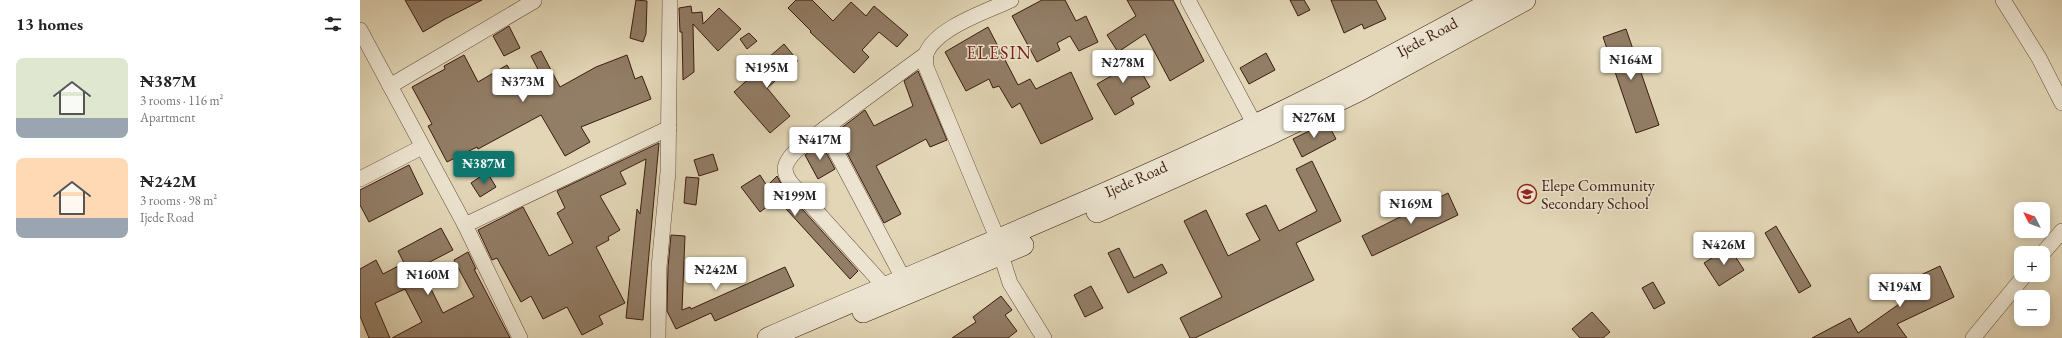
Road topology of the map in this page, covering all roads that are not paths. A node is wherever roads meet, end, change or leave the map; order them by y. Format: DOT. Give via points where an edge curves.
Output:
graph roads {
  1 [pos="670,0"];
  2 [pos="1011,0"];
  3 [pos="1188,0"];
  4 [pos="1495,0"];
  5 [pos="1525,0"];
  6 [pos="2003,0"];
  7 [pos="534,1"];
  8 [pos="360,30"];
  9 [pos="926,54"];
  10 [pos="1356,84"];
  11 [pos="390,86"];
  12 [pos="2062,103"];
  13 [pos="1255,125"];
  14 [pos="669,128"];
  15 [pos="824,129"];
  16 [pos="422,147"];
  17 [pos="360,179"];
  18 [pos="465,225"];
  19 [pos="2062,231"];
  20 [pos="2049,246"];
  21 [pos="1000,248"];
  22 [pos="904,280"];
  23 [pos="2019,282"];
  24 [pos="885,287"];
  25 [pos="520,338"];
  26 [pos="658,338"];
  27 [pos="768,338"];
  28 [pos="804,338"];
  29 [pos="1044,338"];
  30 [pos="1973,338"];
  1 -- 14 [label="street"];
  2 -- 9 [label="street" via="955,26 936,41"];
  3 -- 13 [label="street"];
  4 -- 10 [label="main road, Ijede Road"];
  5 -- 10 [label="main road, Ijede Road"];
  6 -- 12 [label="street" via="2039,58"];
  7 -- 11 [label="street"];
  8 -- 11 [label="street"];
  9 -- 15 [label="street"];
  9 -- 21 [label="street" via="926,67"];
  10 -- 13 [label="main road, Ijede Road"];
  10 -- 21 [label="main road, Ijede Road" via="1266,136"];
  11 -- 16 [label="street"];
  13 -- 21 [label="main road, Ijede Road"];
  14 -- 18 [label="street"];
  14 -- 26 [label="street" via="668,172 659,267"];
  15 -- 22 [label="street"];
  15 -- 24 [label="street" via="795,153 785,169 787,176"];
  16 -- 17 [label="street"];
  16 -- 18 [label="street"];
  18 -- 25 [label="street"];
  19 -- 20 [label="street"];
  21 -- 22 [label="main road, Ijede Road"];
  21 -- 28 [label="main road, Ijede Road"];
  21 -- 29 [label="street" via="1010,283"];
  22 -- 24 [label="main road, Ijede Road"];
  23 -- 30 [label="street"];
  24 -- 27 [label="main road, Ijede Road"];
}
